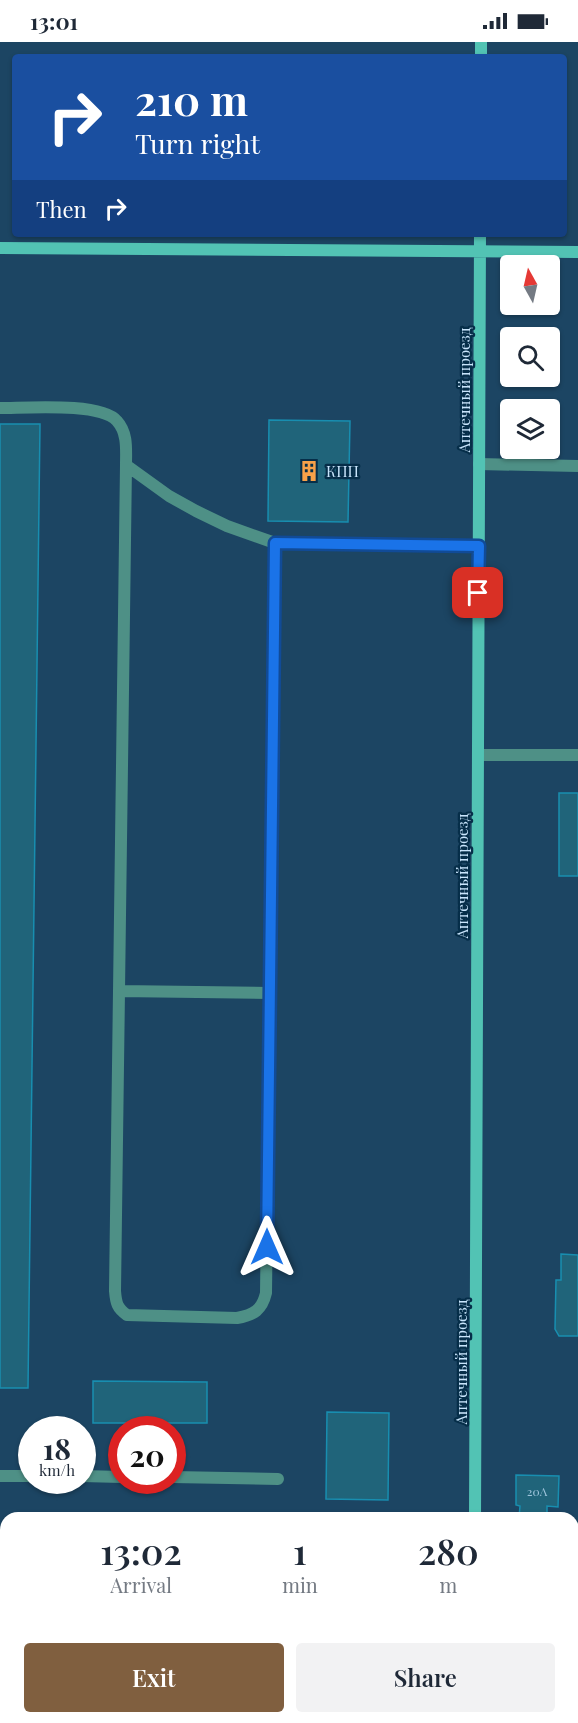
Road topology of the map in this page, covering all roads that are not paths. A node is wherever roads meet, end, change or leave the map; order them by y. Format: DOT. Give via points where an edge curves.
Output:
graph roads {
  1 [pos="480,237"];
  2 [pos="0,248"];
  3 [pos="479,252"];
  4 [pos="578,252"];
  5 [pos="0,408"];
  6 [pos="479,464"];
  7 [pos="126,465"];
  8 [pos="578,466"];
  9 [pos="275,543"];
  10 [pos="479,546"];
  11 [pos="478,755"];
  12 [pos="578,755"];
  13 [pos="119,991"];
  14 [pos="270,993"];
  15 [pos="0,1476"];
  16 [pos="18,1476"];
  17 [pos="186,1477"];
  18 [pos="278,1479"];
  19 [pos="475,1512"];
  1 -- 3 [label="street, Аптечный проезд"];
  2 -- 3 [label="street"];
  3 -- 4 [label="street"];
  3 -- 6 [label="street, Аптечный проезд"];
  5 -- 7 [label="lane" via="88,409 107,413 118,421 126,438"];
  6 -- 8 [label="lane"];
  6 -- 10 [label="street, Аптечный проезд"];
  7 -- 9 [label="lane" via="196,511"];
  7 -- 13 [label="lane"];
  9 -- 10 [label="lane"];
  9 -- 14 [label="lane"];
  10 -- 11 [label="street, Аптечный проезд"];
  11 -- 12 [label="lane"];
  11 -- 19 [label="street, Аптечный проезд"];
  13 -- 14 [label="lane"];
  13 -- 14 [label="lane" via="116,1303 127,1315 159,1317 237,1318 250,1316 264,1303"];
  15 -- 16 [label="lane"];
  17 -- 18 [label="lane"];
}
